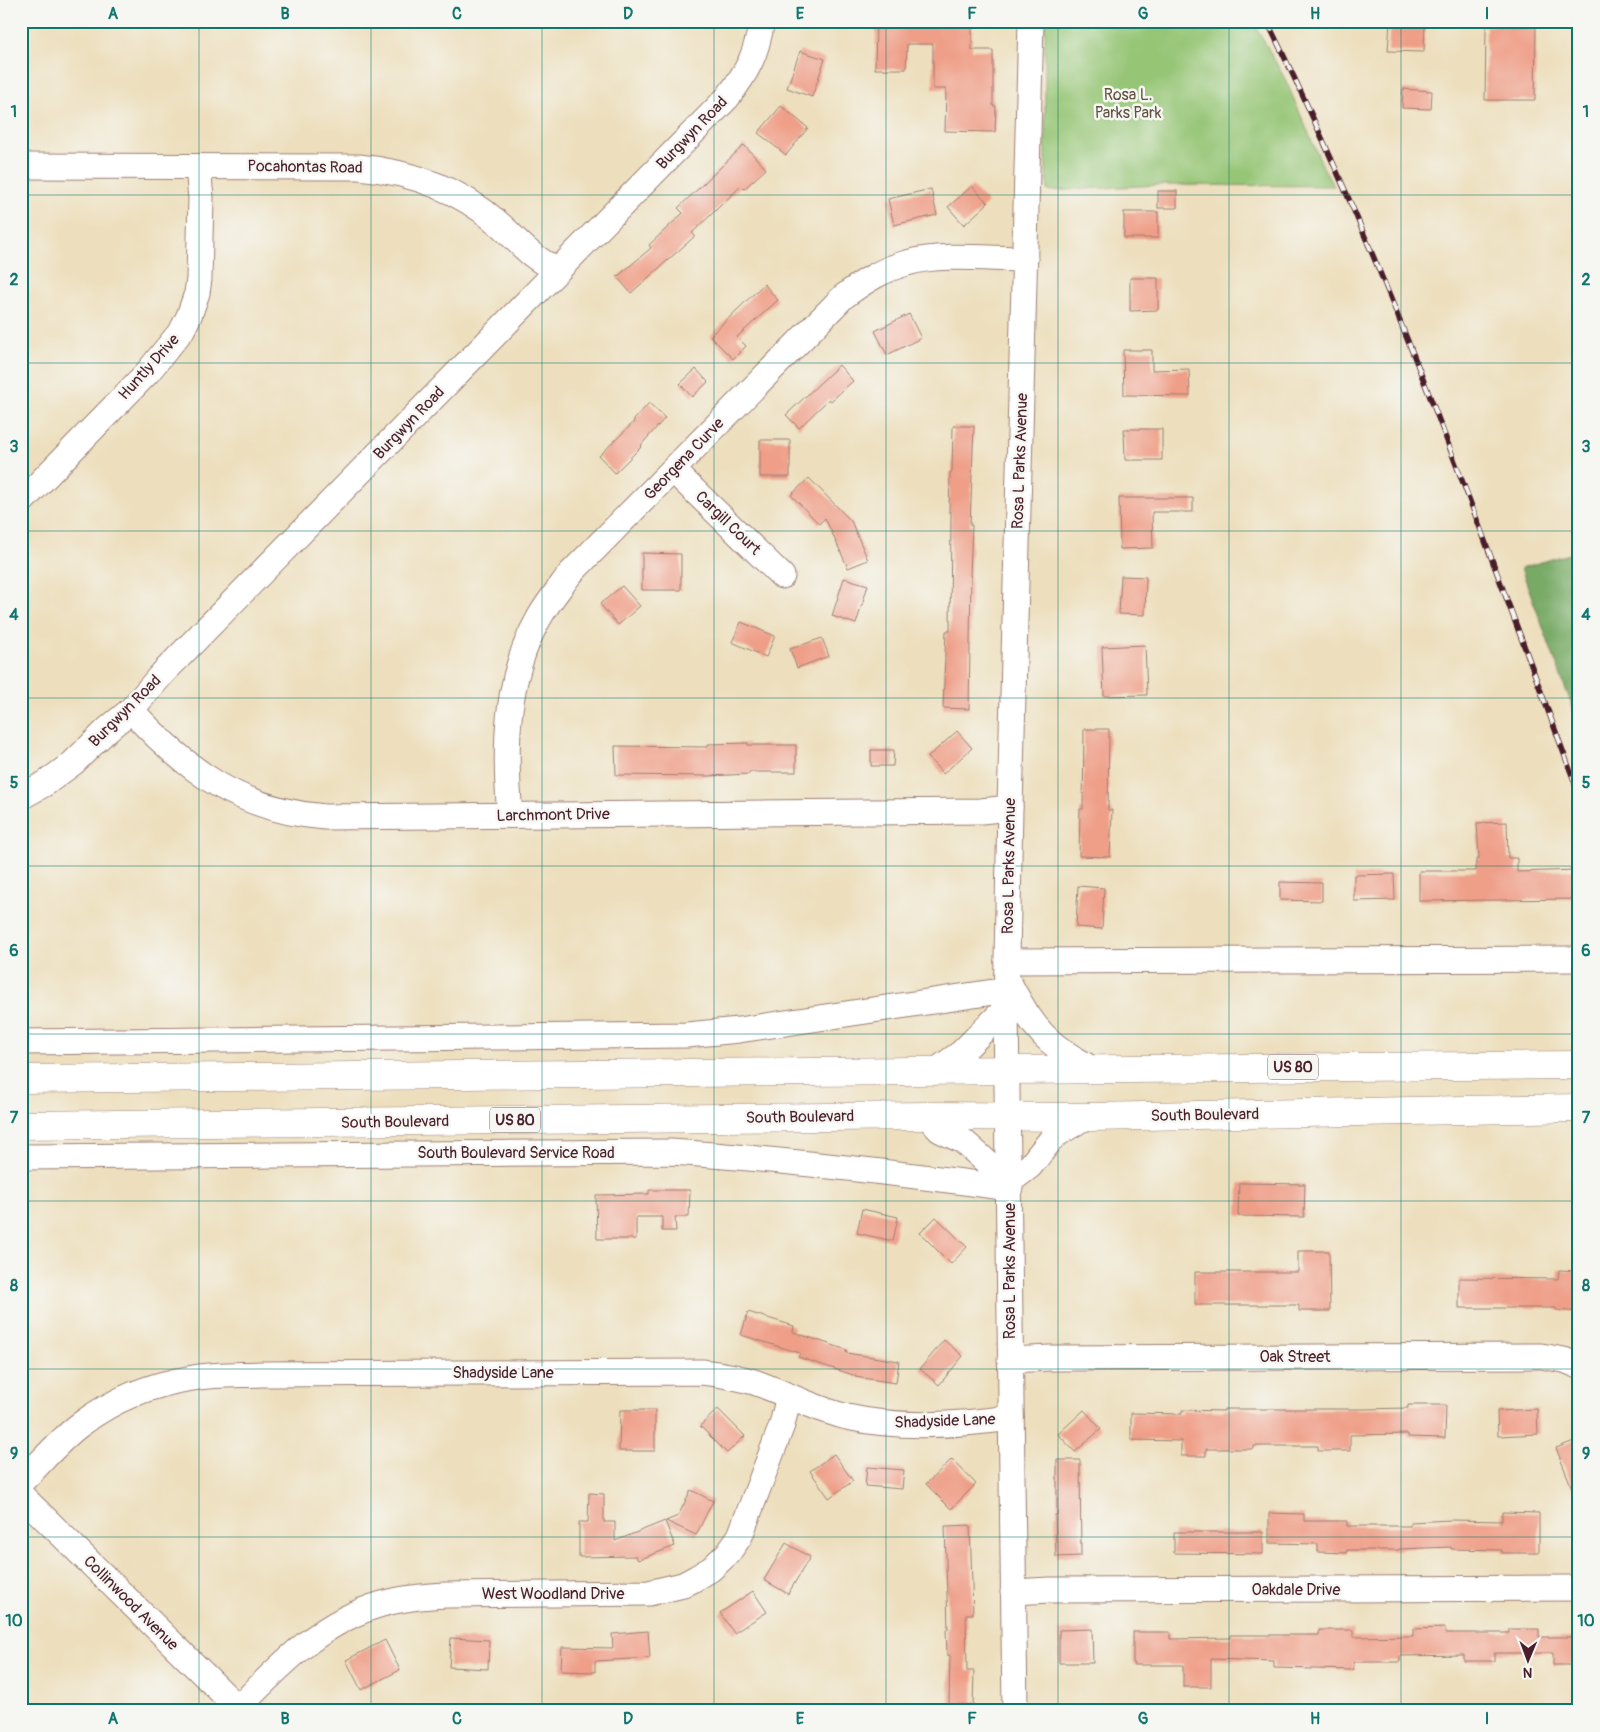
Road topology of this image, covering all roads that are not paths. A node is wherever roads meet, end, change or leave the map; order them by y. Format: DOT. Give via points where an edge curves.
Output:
graph roads {
  1 [pos="762,21"];
  2 [pos="1031,21"];
  3 [pos="21,166"];
  4 [pos="198,166"];
  5 [pos="1025,259"];
  6 [pos="558,271"];
  7 [pos="673,470"];
  8 [pos="21,502"];
  9 [pos="782,576"];
  10 [pos="131,710"];
  11 [pos="21,797"];
  12 [pos="1010,808"];
  13 [pos="510,815"];
  14 [pos="1579,959"];
  15 [pos="1007,984"];
  16 [pos="21,1042"];
  17 [pos="1579,1065"];
  18 [pos="1090,1068"];
  19 [pos="1007,1069"];
  20 [pos="937,1070"];
  21 [pos="21,1079"];
  22 [pos="1579,1108"];
  23 [pos="927,1116"];
  24 [pos="1008,1117"];
  25 [pos="1085,1117"];
  26 [pos="21,1126"];
  27 [pos="21,1157"];
  28 [pos="1009,1185"];
  29 [pos="1010,1360"];
  30 [pos="1579,1366"];
  31 [pos="789,1396"];
  32 [pos="1010,1418"];
  33 [pos="21,1482"];
  34 [pos="21,1495"];
  35 [pos="1579,1588"];
  36 [pos="1013,1592"];
  37 [pos="238,1710"];
  38 [pos="1015,1711"];
  1 -- 6 [label="street, Burgwyn Road" via="754,56 728,98"];
  2 -- 5 [label="street, Rosa L Parks Avenue"];
  3 -- 4 [label="street, Pocahontas Road"];
  4 -- 6 [label="street, Pocahontas Road" via="359,166 405,174 471,202 530,253"];
  4 -- 8 [label="street, Huntly Drive" via="199,279 182,330 147,372"];
  5 -- 7 [label="street, Georgena Curve" via="921,260 866,280 843,297"];
  5 -- 12 [label="street, Rosa L Parks Avenue"];
  6 -- 10 [label="street, Burgwyn Road" via="162,674"];
  7 -- 9 [label="street, Cargill Court"];
  7 -- 13 [label="street, Georgena Curve" via="570,574 529,636 510,706"];
  10 -- 11 [label="street, Burgwyn Road" via="74,763"];
  10 -- 13 [label="street, Larchmont Drive" via="196,771 235,794 272,809 325,817"];
  12 -- 13 [label="street, Larchmont Drive" via="981,811"];
  12 -- 15 [label="street, Rosa L Parks Avenue"];
  14 -- 15 [label="street"];
  15 -- 16 [label="street" via="740,1030 687,1035"];
  15 -- 18 [label="street" via="1038,1029 1056,1046"];
  15 -- 19 [label="street, Rosa L Parks Avenue"];
  15 -- 20 [label="street" via="961,1052"];
  17 -- 18 [label="highway, US 80"];
  18 -- 19 [label="highway, US 80"];
  19 -- 20 [label="highway, US 80"];
  19 -- 24 [label="street, Rosa L Parks Avenue"];
  20 -- 21 [label="highway, US 80"];
  22 -- 25 [label="highway, South Boulevard / US 80"];
  23 -- 24 [label="highway, South Boulevard / US 80"];
  23 -- 26 [label="highway, South Boulevard / US 80"];
  23 -- 28 [label="street" via="940,1130 963,1141"];
  24 -- 25 [label="highway, South Boulevard / US 80"];
  24 -- 28 [label="street, Rosa L Parks Avenue"];
  25 -- 28 [label="street" via="1054,1136 1030,1166"];
  27 -- 28 [label="street, South Boulevard Service Road" via="670,1152"];
  28 -- 29 [label="street, Rosa L Parks Avenue"];
  29 -- 30 [label="street, Oak Street" via="1541,1356"];
  29 -- 32 [label="street, Rosa L Parks Avenue"];
  31 -- 32 [label="street, Shadyside Lane" via="846,1417 883,1423 977,1423"];
  31 -- 33 [label="street, Shadyside Lane" via="753,1382 702,1372 196,1377 144,1390 97,1413 69,1434"];
  31 -- 37 [label="street, West Woodland Drive" via="782,1425 740,1536 711,1569 696,1578 683,1585 649,1593 447,1595 414,1597 382,1604 346,1618 312,1638"];
  32 -- 36 [label="street, Rosa L Parks Avenue"];
  34 -- 37 [label="street, Collinwood Avenue"];
  35 -- 36 [label="street, Oakdale Drive"];
  36 -- 38 [label="street, Rosa L Parks Avenue"];
}
